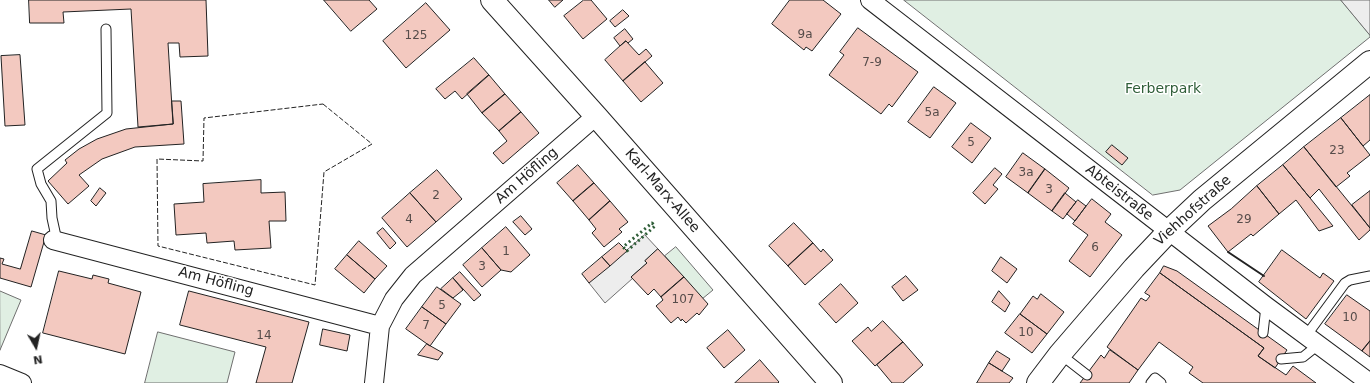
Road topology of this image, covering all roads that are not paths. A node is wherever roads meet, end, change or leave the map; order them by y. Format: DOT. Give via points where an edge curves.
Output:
graph roads {
  1 [pos="492,0"];
  2 [pos="870,0"];
  3 [pos="106,29"];
  4 [pos="1370,62"];
  5 [pos="596,116"];
  6 [pos="1168,231"];
  7 [pos="55,240"];
  8 [pos="1370,276"];
  9 [pos="1266,306"];
  10 [pos="380,326"];
  11 [pos="1263,333"];
  12 [pos="1312,340"];
  13 [pos="1060,354"];
  14 [pos="1282,359"];
  15 [pos="0,374"];
  16 [pos="1086,374"];
  17 [pos="22,383"];
  18 [pos="374,383"];
  19 [pos="831,383"];
  20 [pos="1038,383"];
  21 [pos="1151,383"];
  22 [pos="1161,383"];
  23 [pos="1370,383"];
  1 -- 5 [label="street, Karl-Marx-Allee"];
  2 -- 6 [label="street, Abteistraße"];
  3 -- 7 [label="lane" via="107,112 37,169 41,184 51,201"];
  4 -- 6 [label="street, Viehhofstraße"];
  5 -- 10 [label="street, Am Höfling" via="413,275 394,299"];
  5 -- 19 [label="street, Karl-Marx-Allee"];
  6 -- 9 [label="street, Abteistraße"];
  6 -- 13 [label="street, Viehhofstraße"];
  7 -- 10 [label="street, Am Höfling"];
  8 -- 12 [label="lane" via="1345,283"];
  9 -- 11 [label="lane"];
  9 -- 12 [label="street, Abteistraße"];
  10 -- 18 [label="street, Am Höfling"];
  12 -- 14 [label="lane" via="1303,357"];
  12 -- 23 [label="street, Abteistraße"];
  13 -- 16 [label="lane"];
  13 -- 20 [label="street, Viehhofstraße"];
  15 -- 17 [label="street"];
  21 -- 22 [label="lane" via="1155,378"];
}
